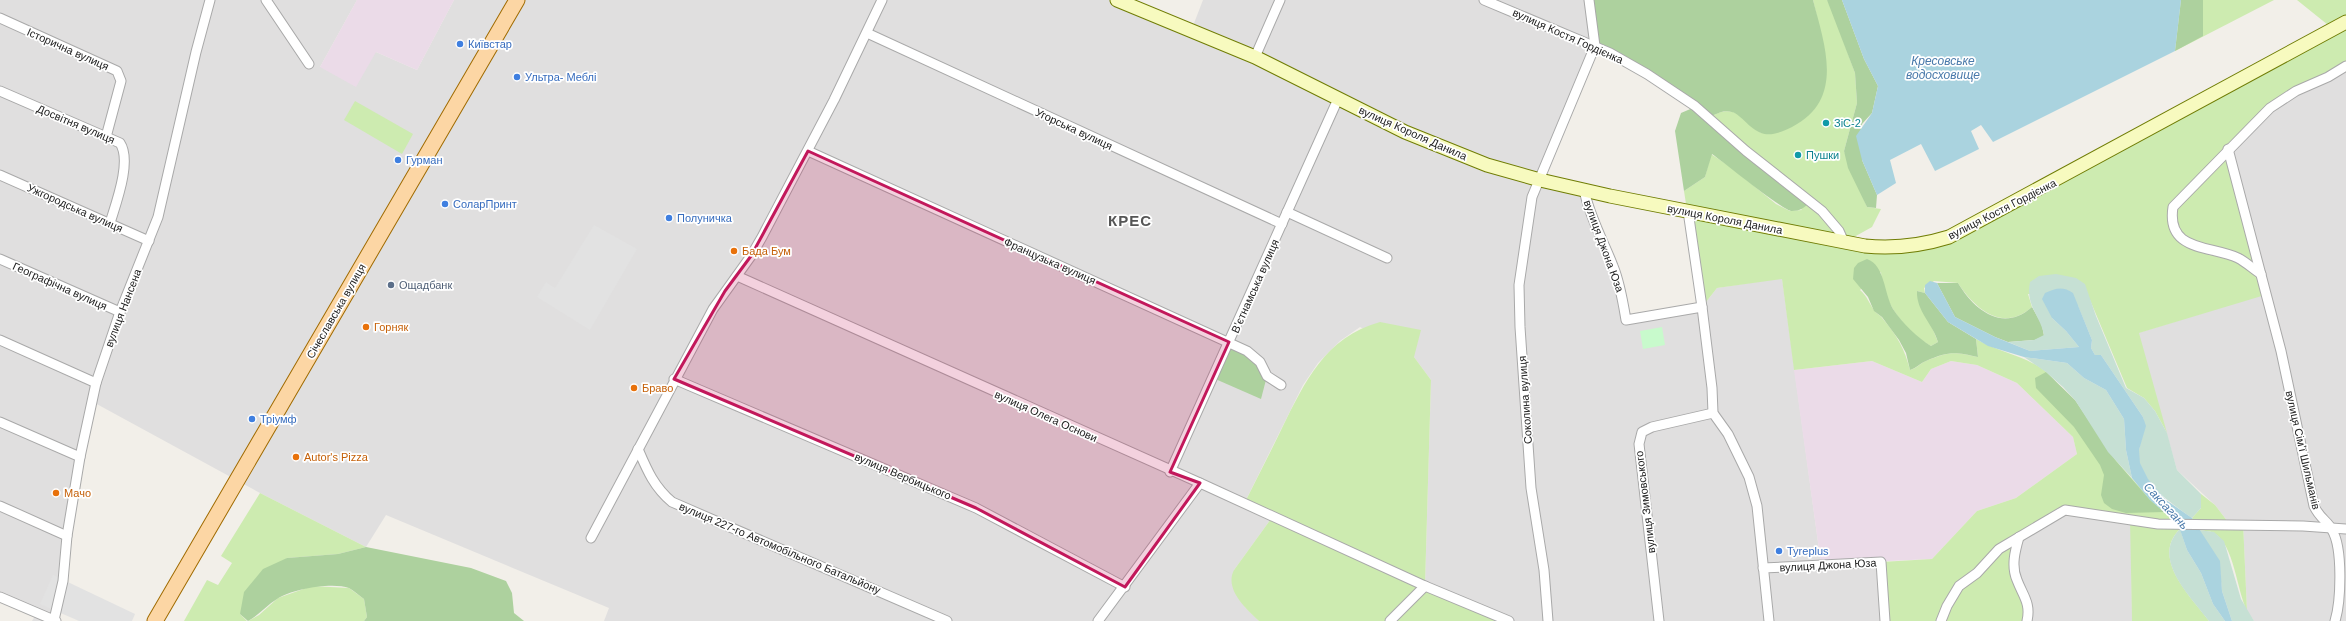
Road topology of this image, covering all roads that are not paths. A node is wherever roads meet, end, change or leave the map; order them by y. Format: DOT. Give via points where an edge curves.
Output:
graph roads {
  1 [pos="210,0"];
  2 [pos="266,0"];
  3 [pos="517,0"];
  4 [pos="882,0"];
  5 [pos="1117,0"];
  6 [pos="1280,0"];
  7 [pos="1484,0"];
  8 [pos="1589,0"];
  9 [pos="0,18"];
  10 [pos="2346,22"];
  11 [pos="867,33"];
  12 [pos="1595,46"];
  13 [pos="1255,58"];
  14 [pos="309,64"];
  15 [pos="2346,66"];
  16 [pos="0,91"];
  17 [pos="1338,99"];
  18 [pos="106,137"];
  19 [pos="2228,149"];
  20 [pos="808,151"];
  21 [pos="0,175"];
  22 [pos="1540,180"];
  23 [pos="1584,190"];
  24 [pos="1288,212"];
  25 [pos="1688,212"];
  26 [pos="110,223"];
  27 [pos="1282,224"];
  28 [pos="149,241"];
  29 [pos="1844,242"];
  30 [pos="1387,258"];
  31 [pos="0,259"];
  32 [pos="2261,274"];
  33 [pos="737,276"];
  34 [pos="1702,307"];
  35 [pos="120,312"];
  36 [pos="0,340"];
  37 [pos="1229,342"];
  38 [pos="674,379"];
  39 [pos="96,383"];
  40 [pos="1281,385"];
  41 [pos="1713,413"];
  42 [pos="0,422"];
  43 [pos="638,449"];
  44 [pos="80,457"];
  45 [pos="1170,472"];
  46 [pos="1200,483"];
  47 [pos="0,506"];
  48 [pos="2332,529"];
  49 [pos="2346,530"];
  50 [pos="67,536"];
  51 [pos="591,538"];
  52 [pos="2019,538"];
  53 [pos="1763,568"];
  54 [pos="1425,586"];
  55 [pos="1125,587"];
  56 [pos="0,597"];
  57 [pos="35,617"];
  58 [pos="55,621"];
  59 [pos="155,621"];
  60 [pos="947,621"];
  61 [pos="1098,621"];
  62 [pos="1390,621"];
  63 [pos="1509,621"];
  64 [pos="1548,621"];
  65 [pos="1659,621"];
  66 [pos="1769,621"];
  67 [pos="1885,621"];
  68 [pos="1941,621"];
  69 [pos="2027,621"];
  70 [pos="2335,621"];
  1 -- 28 [label="street, вулиця Нансена" via="158,217"];
  2 -- 14 [label="street"];
  3 -- 59 [label="main road, Січеславська вулиця"];
  4 -- 11 [label="street"];
  5 -- 13 [label="main road, вулиця Короля Данила"];
  6 -- 13 [label="street"];
  7 -- 12 [label="street, вулиця Костя Гордієнка"];
  8 -- 12 [label="street"];
  9 -- 18 [label="street, Історична вулиця" via="117,71 121,81"];
  10 -- 29 [label="main road, вулиця Костя Гордієнка" via="1948,238 1906,247 1886,248"];
  11 -- 20 [label="street"];
  11 -- 27 [label="street, Угорська вулиця"];
  12 -- 22 [label="street, Соколина вулиця"];
  12 -- 29 [label="street, вулиця Костя Гордієнка" via="1647,74 1695,106 1746,151 1822,211 1839,231"];
  13 -- 17 [label="main road, вулиця Короля Данила"];
  15 -- 19 [label="street" via="2296,91 2270,108"];
  16 -- 18 [label="street, Досвітня вулиця"];
  17 -- 22 [label="main road, вулиця Короля Данила" via="1439,148"];
  17 -- 24 [label="street, Вʼєтнамська вулиця"];
  18 -- 26 [label="street, Досвітня вулиця" via="120,143 124,153 122,182"];
  19 -- 32 [label="street, вулиця Сімʼї Шильманів"];
  19 -- 32 [label="street" via="2175,202 2172,225 2181,238 2191,244 2236,257"];
  20 -- 33 [label="street" via="751,256"];
  20 -- 37 [label="street, Французька вулиця"];
  21 -- 26 [label="street, Ужгородська вулиця"];
  22 -- 23 [label="main road, вулиця Короля Данила"];
  22 -- 64 [label="street, Соколина вулиця" via="1528,213 1519,285 1531,488 1545,577"];
  23 -- 25 [label="main road, вулиця Короля Данила"];
  23 -- 34 [label="street, вулиця Джона Юза" via="1589,212 1613,266 1626,320"];
  24 -- 27 [label="street, Вʼєтнамська вулиця"];
  24 -- 30 [label="street"];
  25 -- 29 [label="main road, вулиця Короля Данила"];
  25 -- 34 [label="street"];
  26 -- 28 [label="street, Ужгородська вулиця"];
  27 -- 37 [label="street, Вʼєтнамська вулиця"];
  28 -- 35 [label="street, вулиця Нансена"];
  31 -- 35 [label="street, Географічна вулиця"];
  32 -- 48 [label="street, вулиця Сімʼї Шильманів" via="2281,351 2314,506 2318,516"];
  33 -- 38 [label="street" via="713,309"];
  33 -- 45 [label="street, вулиця Олега Основи"];
  34 -- 41 [label="street"];
  35 -- 39 [label="street, вулиця Нансена"];
  36 -- 39 [label="street"];
  37 -- 40 [label="street, Французька вулиця" via="1247,351 1260,362 1267,376"];
  37 -- 45 [label="street, Вʼєтнамська вулиця"];
  38 -- 43 [label="street"];
  38 -- 55 [label="street, вулиця Вербицького" via="976,508"];
  39 -- 44 [label="street, вулиця Нансена"];
  41 -- 53 [label="street, вулиця Джона Юза" via="1728,434 1749,477 1757,506"];
  41 -- 65 [label="street, вулиця Зимовського" via="1652,426 1642,432 1639,444"];
  42 -- 44 [label="street"];
  43 -- 51 [label="street"];
  43 -- 60 [label="street, вулиця 227-го Автомобільного Батальйону" via="659,491 672,502"];
  44 -- 50 [label="street, вулиця Нансена"];
  45 -- 46 [label="street, вулиця Олега Основи"];
  46 -- 54 [label="street, вулиця Олега Основи"];
  46 -- 55 [label="street"];
  47 -- 50 [label="street"];
  48 -- 49 [label="street"];
  48 -- 52 [label="street" via="2310,526 2158,524 2065,510"];
  48 -- 70 [label="street" via="2340,584"];
  50 -- 58 [label="street, вулиця Нансена" via="63,581"];
  52 -- 68 [label="street" via="2003,545 1977,573 1959,586"];
  52 -- 69 [label="street" via="2014,553 2014,567 2016,580 2029,606"];
  53 -- 66 [label="street, вулиця Джона Юза"];
  53 -- 67 [label="street, вулиця Джона Юза" via="1881,562"];
  54 -- 62 [label="street"];
  54 -- 63 [label="street, вулиця Олега Основи"];
  55 -- 61 [label="street"];
  56 -- 57 [label="street"];
  57 -- 58 [label="street"];
}
